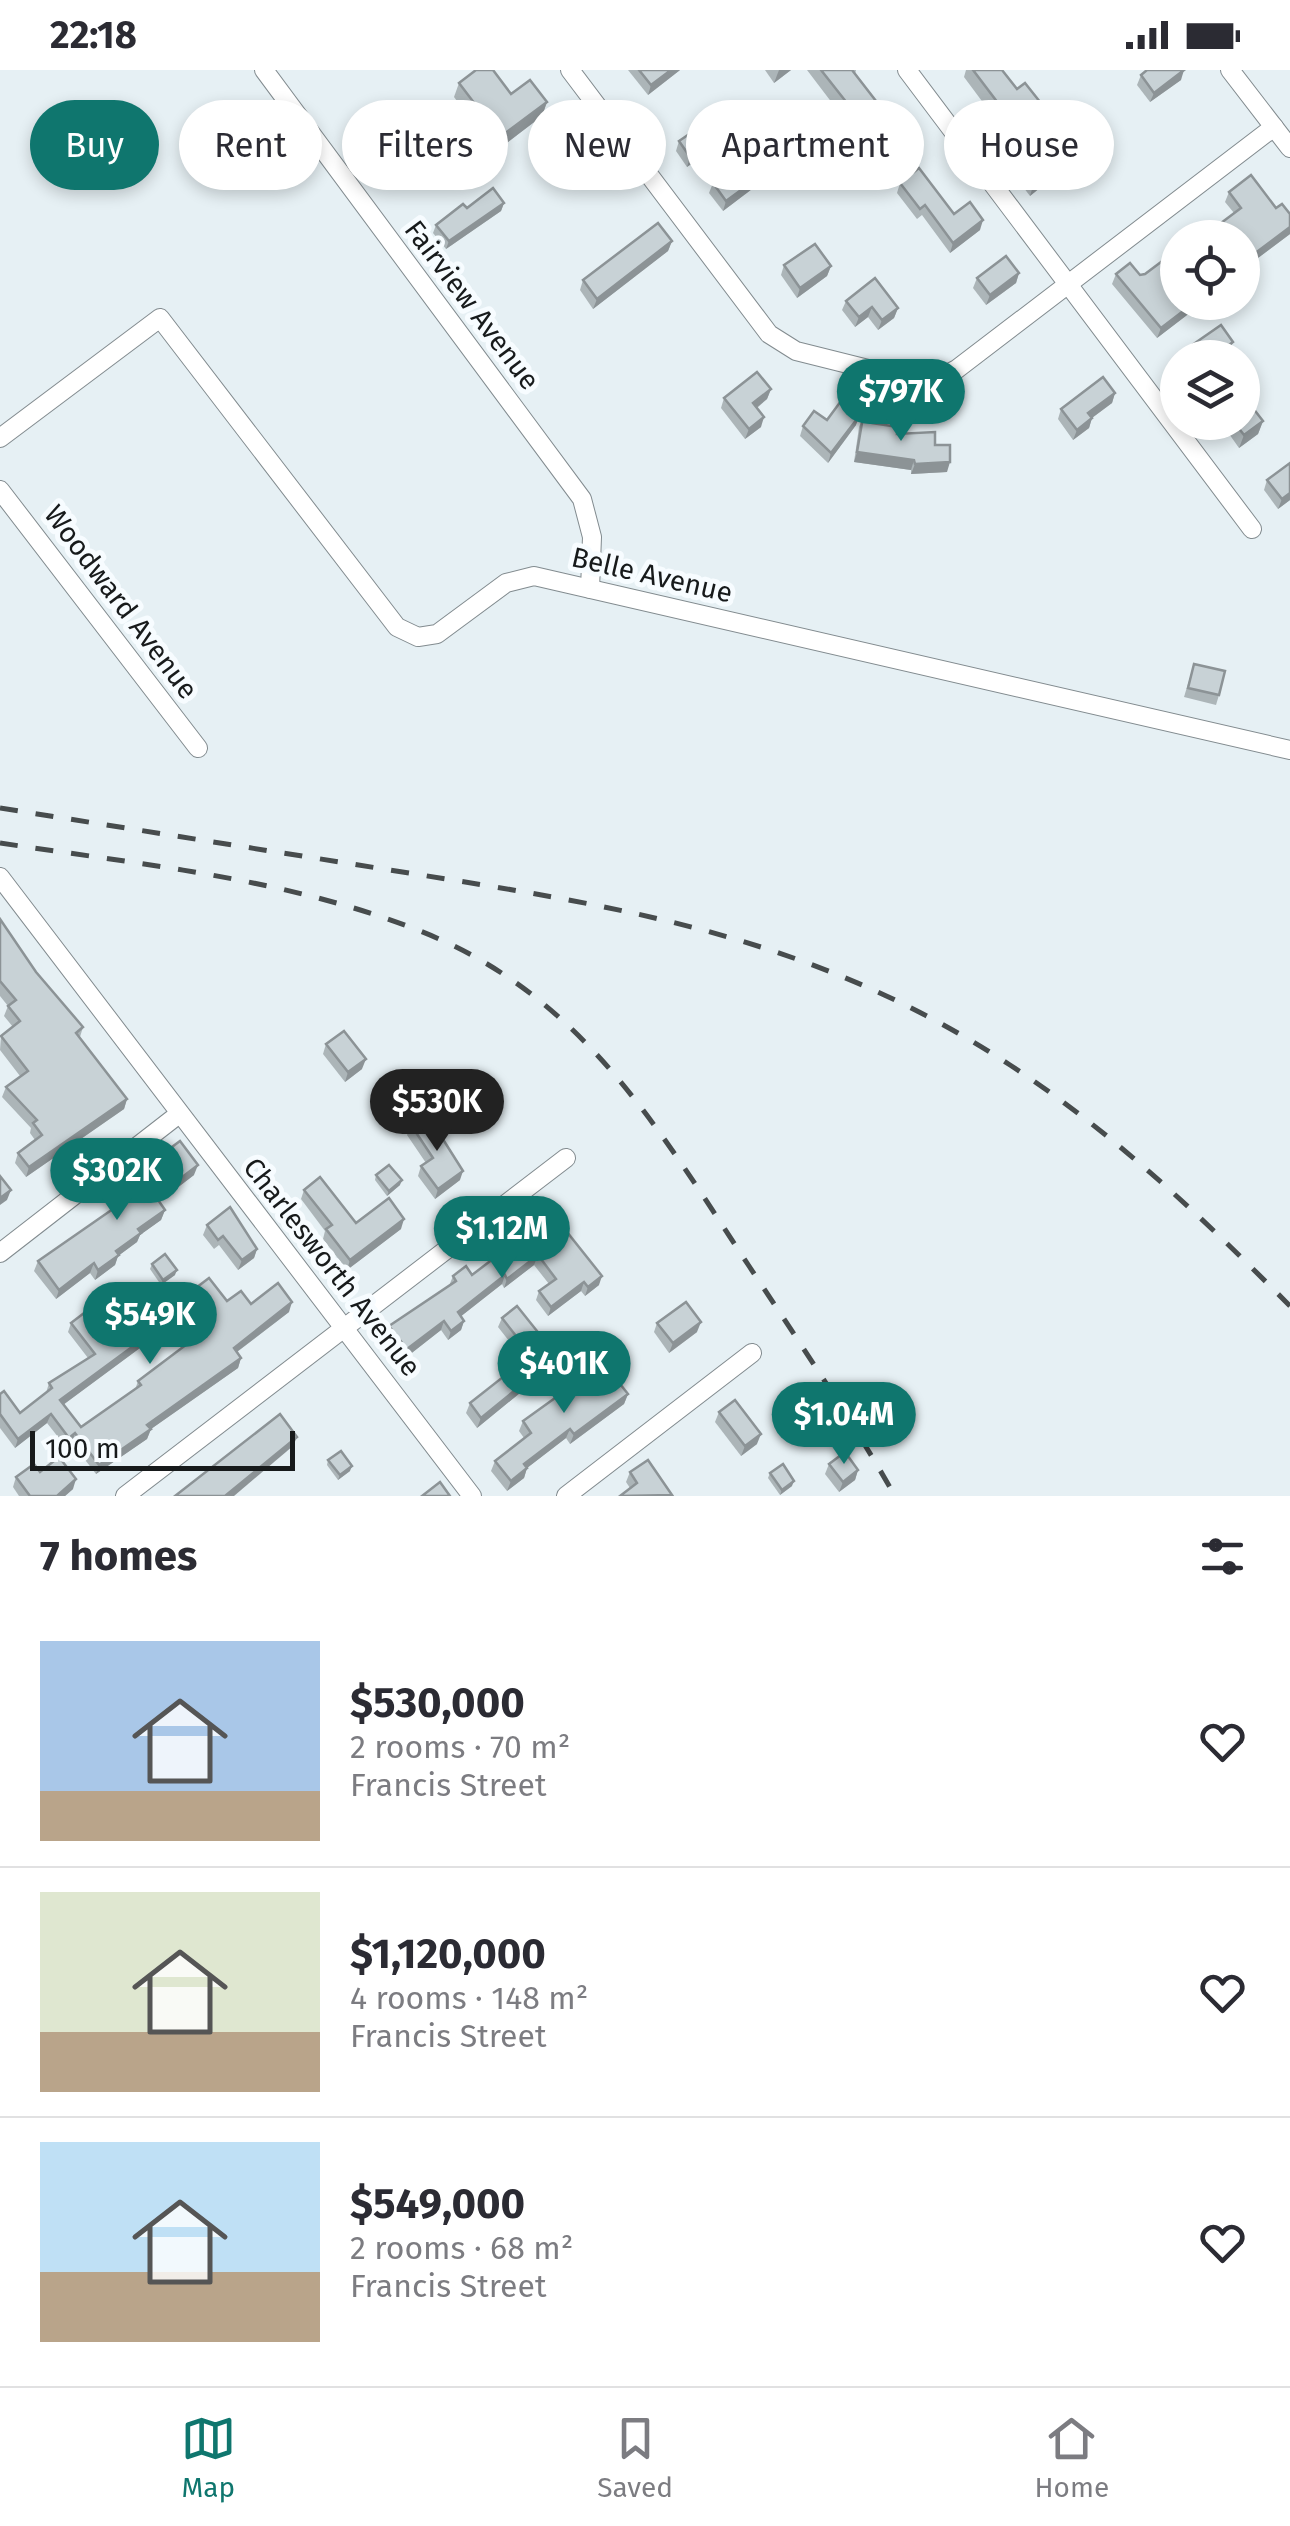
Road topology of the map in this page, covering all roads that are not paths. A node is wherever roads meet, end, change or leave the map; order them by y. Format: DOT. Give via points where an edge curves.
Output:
graph roads {
  1 [pos="264,70"];
  2 [pos="570,70"];
  3 [pos="907,70"];
  4 [pos="1230,70"];
  5 [pos="1274,127"];
  6 [pos="1290,148"];
  7 [pos="1068,286"];
  8 [pos="0,438"];
  9 [pos="0,490"];
  10 [pos="1252,529"];
  11 [pos="590,589"];
  12 [pos="198,748"];
  13 [pos="1290,750"];
  14 [pos="1,877"];
  15 [pos="179,1114"];
  16 [pos="566,1158"];
  17 [pos="0,1252"];
  18 [pos="345,1326"];
  19 [pos="752,1353"];
  20 [pos="125,1496"];
  21 [pos="472,1496"];
  22 [pos="566,1496"];
  1 -- 11 [label="street, Fairview Avenue" via="582,499 592,537"];
  2 -- 7 [label="street" via="768,334 796,351 928,384"];
  3 -- 7 [label="street"];
  4 -- 5 [label="street"];
  5 -- 6 [label="street"];
  5 -- 7 [label="street"];
  7 -- 10 [label="street"];
  8 -- 11 [label="street, Belle Avenue" via="160,318 398,628 418,638 437,634 506,583 534,576"];
  9 -- 12 [label="street, Woodward Avenue"];
  11 -- 13 [label="street, Belle Avenue"];
  14 -- 15 [label="street, Charlesworth Avenue"];
  15 -- 17 [label="street"];
  15 -- 18 [label="street, Charlesworth Avenue"];
  16 -- 18 [label="street"];
  18 -- 20 [label="street"];
  18 -- 21 [label="street, Charlesworth Avenue"];
  19 -- 22 [label="street"];
}
